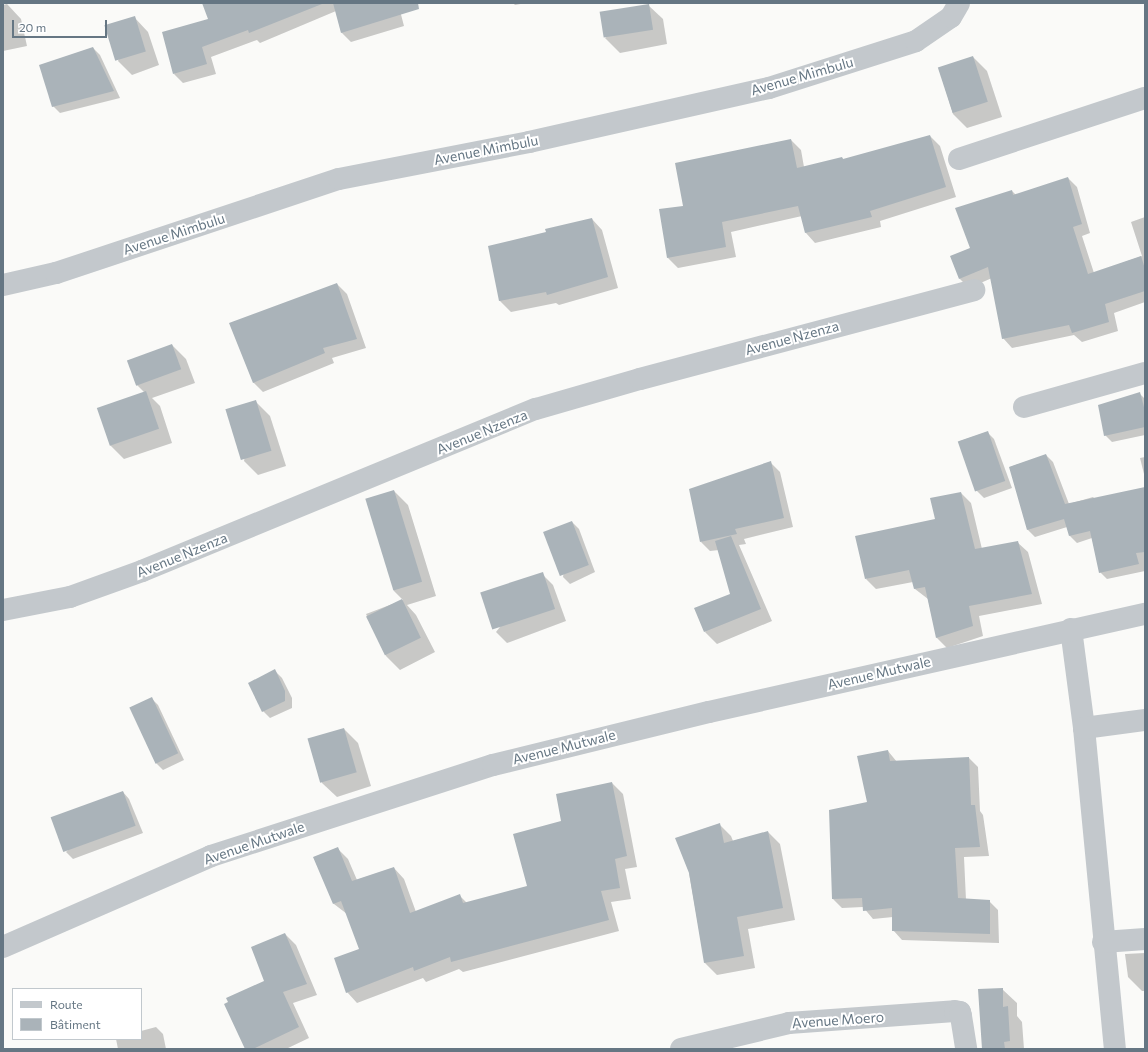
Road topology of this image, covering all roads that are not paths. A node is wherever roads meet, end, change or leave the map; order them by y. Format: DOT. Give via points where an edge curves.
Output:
graph roads {
  1 [pos="959,3"];
  2 [pos="1145,98"];
  3 [pos="959,159"];
  4 [pos="3,285"];
  5 [pos="974,290"];
  6 [pos="1145,373"];
  7 [pos="1024,407"];
  8 [pos="3,610"];
  9 [pos="1145,614"];
  10 [pos="1071,629"];
  11 [pos="1145,720"];
  12 [pos="1084,728"];
  13 [pos="1145,939"];
  14 [pos="1103,942"];
  15 [pos="3,947"];
  16 [pos="681,1049"];
  17 [pos="966,1049"];
  18 [pos="1115,1049"];
  1 -- 4 [label="street, Avenue Mimbulu" via="951,17 916,41 769,88 529,142 339,179 56,273"];
  2 -- 3 [label="street"];
  5 -- 8 [label="street, Avenue Nzenza" via="536,409 142,571 70,596 23,608"];
  6 -- 7 [label="street"];
  9 -- 10 [label="street, Avenue Mutwale"];
  10 -- 12 [label="street"];
  10 -- 15 [label="street, Avenue Mutwale" via="493,765 211,856"];
  11 -- 12 [label="street"];
  12 -- 14 [label="street"];
  13 -- 14 [label="street"];
  14 -- 18 [label="street"];
  16 -- 17 [label="street, Avenue Moero" via="789,1023 954,1011 960,1012"];
}
